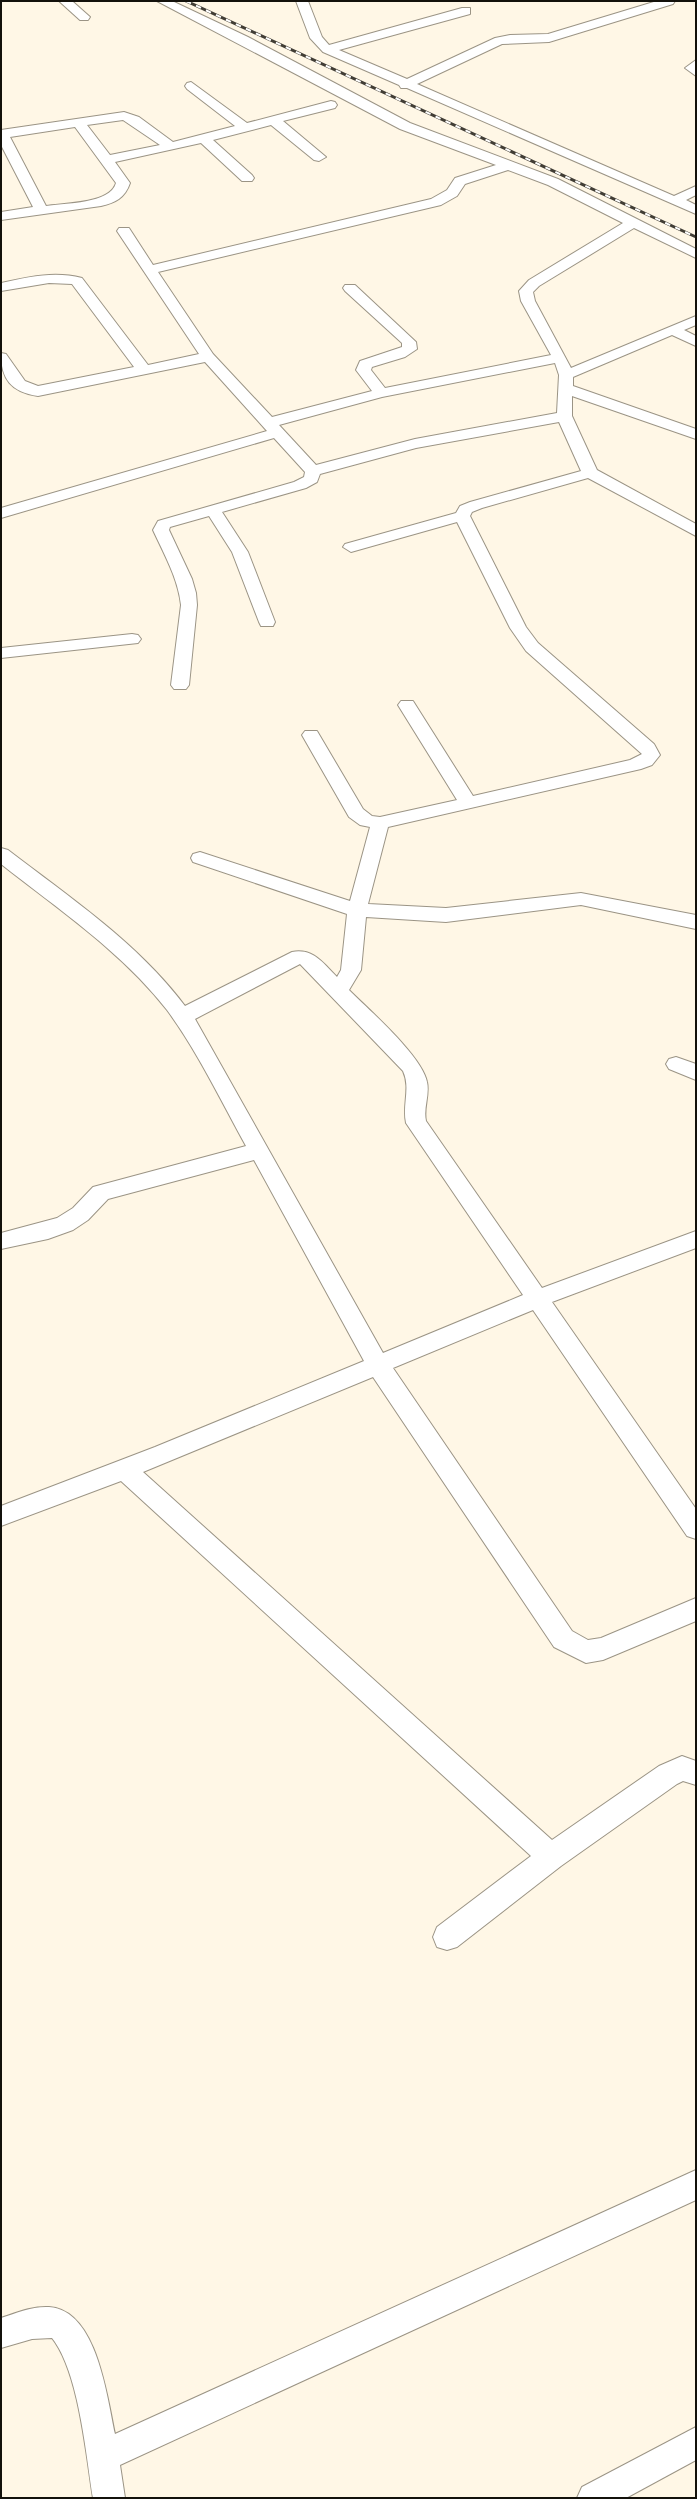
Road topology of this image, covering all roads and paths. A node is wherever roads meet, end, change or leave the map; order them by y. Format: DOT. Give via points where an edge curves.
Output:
graph roads {
  1 [pos="65,1"];
  2 [pos="163,1"];
  3 [pos="302,1"];
  4 [pos="669,1"];
  5 [pos="466,11"];
  6 [pos="84,17"];
  7 [pos="327,49"];
  8 [pos="696,64"];
  9 [pos="696,72"];
  10 [pos="405,85"];
  11 [pos="191,86"];
  12 [pos="331,105"];
  13 [pos="272,119"];
  14 [pos="78,122"];
  15 [pos="243,126"];
  16 [pos="2,134"];
  17 [pos="203,138"];
  18 [pos="171,147"];
  19 [pos="319,157"];
  20 [pos="107,160"];
  21 [pos="509,165"];
  22 [pos="247,178"];
  23 [pos="696,190"];
  24 [pos="674,201"];
  25 [pos="696,210"];
  26 [pos="42,211"];
  27 [pos="1,216"];
  28 [pos="634,222"];
  29 [pos="124,231"];
  30 [pos="696,254"];
  31 [pos="150,270"];
  32 [pos="1,287"];
  33 [pos="350,288"];
  34 [pos="696,320"];
  35 [pos="673,330"];
  36 [pos="696,342"];
  37 [pos="1,356"];
  38 [pos="208,357"];
  39 [pos="560,358"];
  40 [pos="144,370"];
  41 [pos="566,382"];
  42 [pos="380,393"];
  43 [pos="564,416"];
  44 [pos="272,428"];
  45 [pos="696,434"];
  46 [pos="313,471"];
  47 [pos="590,473"];
  48 [pos="213,510"];
  49 [pos="1,513"];
  50 [pos="462,516"];
  51 [pos="696,530"];
  52 [pos="351,547"];
  53 [pos="267,622"];
  54 [pos="132,639"];
  55 [pos="1,653"];
  56 [pos="180,685"];
  57 [pos="407,705"];
  58 [pos="311,735"];
  59 [pos="468,803"];
  60 [pos="380,823"];
  61 [pos="1,854"];
  62 [pos="200,858"];
  63 [pos="357,910"];
  64 [pos="696,922"];
  65 [pos="339,990"];
  66 [pos="183,1016"];
  67 [pos="676,1064"];
  68 [pos="696,1073"];
  69 [pos="259,1150"];
  70 [pos="696,1239"];
  71 [pos="1,1241"];
  72 [pos="537,1299"];
  73 [pos="378,1365"];
  74 [pos="125,1470"];
  75 [pos="1,1516"];
  76 [pos="696,1529"];
  77 [pos="696,1608"];
  78 [pos="696,1773"];
  79 [pos="551,1857"];
  80 [pos="447,1937"];
  81 [pos="696,2185"];
  82 [pos="1,2333"];
  83 [pos="696,2443"];
  84 [pos="101,2457"];
  85 [pos="109,2498"];
  86 [pos="592,2498"];
  1 -- 6 [label="street"];
  2 -- 21 [label="street" via="244,40 405,126"];
  3 -- 7 [label="street" via="316,38"];
  4 -- 10 [label="street" via="549,38 499,42"];
  5 -- 7 [label="street"];
  7 -- 10 [label="street"];
  8 -- 9 [label="street" via="691,68"];
  10 -- 24 [label="street"];
  11 -- 15 [label="street"];
  12 -- 13 [label="street"];
  13 -- 15 [label="street"];
  13 -- 19 [label="street"];
  14 -- 16 [label="street"];
  14 -- 18 [label="street" via="124,116 134,120"];
  14 -- 20 [label="street"];
  15 -- 17 [label="street"];
  16 -- 26 [label="street"];
  17 -- 18 [label="street"];
  17 -- 22 [label="street"];
  18 -- 20 [label="street"];
  20 -- 26 [label="street" via="123,184 119,194 101,202"];
  21 -- 28 [label="street" via="553,182"];
  21 -- 31 [label="street" via="460,181 452,193 436,202"];
  23 -- 24 [label="street"];
  24 -- 25 [label="street"];
  26 -- 27 [label="street"];
  28 -- 30 [label="street"];
  28 -- 39 [label="street" via="534,283 526,291 528,301"];
  29 -- 31 [label="street"];
  31 -- 38 [label="street"];
  32 -- 40 [label="street" via="51,278 66,277 77,281"];
  33 -- 42 [label="street" via="409,342 410,349 403,354 375,359 365,364 363,370"];
  34 -- 35 [label="street"];
  35 -- 36 [label="street"];
  35 -- 41 [label="street"];
  37 -- 40 [label="street" via="20,386 27,391"];
  38 -- 40 [label="street"];
  38 -- 44 [label="street"];
  39 -- 41 [label="street"];
  39 -- 42 [label="street"];
  41 -- 43 [label="street"];
  41 -- 45 [label="street"];
  42 -- 44 [label="street"];
  43 -- 46 [label="street" via="416,444"];
  43 -- 47 [label="street"];
  44 -- 46 [label="street"];
  44 -- 49 [label="street"];
  46 -- 48 [label="street" via="311,479 300,485"];
  47 -- 50 [label="street" via="476,505 466,509"];
  47 -- 51 [label="street"];
  48 -- 53 [label="street" via="240,552"];
  48 -- 56 [label="street" via="168,522 160,530 184,579 188,593 189,605"];
  50 -- 52 [label="street"];
  50 -- 59 [label="street" via="518,628 532,647 648,748 651,755 646,761 635,765"];
  54 -- 55 [label="street"];
  57 -- 59 [label="street"];
  58 -- 60 [label="street" via="356,813 367,821"];
  59 -- 60 [label="street"];
  60 -- 63 [label="street"];
  61 -- 66 [label="street" via="130,956"];
  62 -- 63 [label="street"];
  63 -- 64 [label="street" via="446,915 581,900"];
  63 -- 65 [label="street" via="351,970"];
  65 -- 66 [label="street" via="303,957 292,959"];
  65 -- 72 [label="street" via="411,1067 419,1089 413,1113 416,1123"];
  66 -- 69 [label="street"];
  67 -- 68 [label="street"];
  69 -- 71 [label="street" via="101,1193 91,1200 84,1213 70,1222"];
  69 -- 73 [label="street"];
  70 -- 72 [label="street" via="653,1253"];
  72 -- 73 [label="street"];
  72 -- 76 [label="street"];
  73 -- 74 [label="street"];
  73 -- 77 [label="street" via="563,1639 586,1652 603,1649"];
  74 -- 75 [label="street"];
  74 -- 79 [label="street"];
  78 -- 79 [label="street" via="682,1768 668,1775"];
  79 -- 80 [label="street"];
  81 -- 84 [label="street"];
  82 -- 84 [label="street" via="44,2322 62,2326 74,2341 84,2366"];
  83 -- 86 [label="street"];
  84 -- 85 [label="street"];
}
